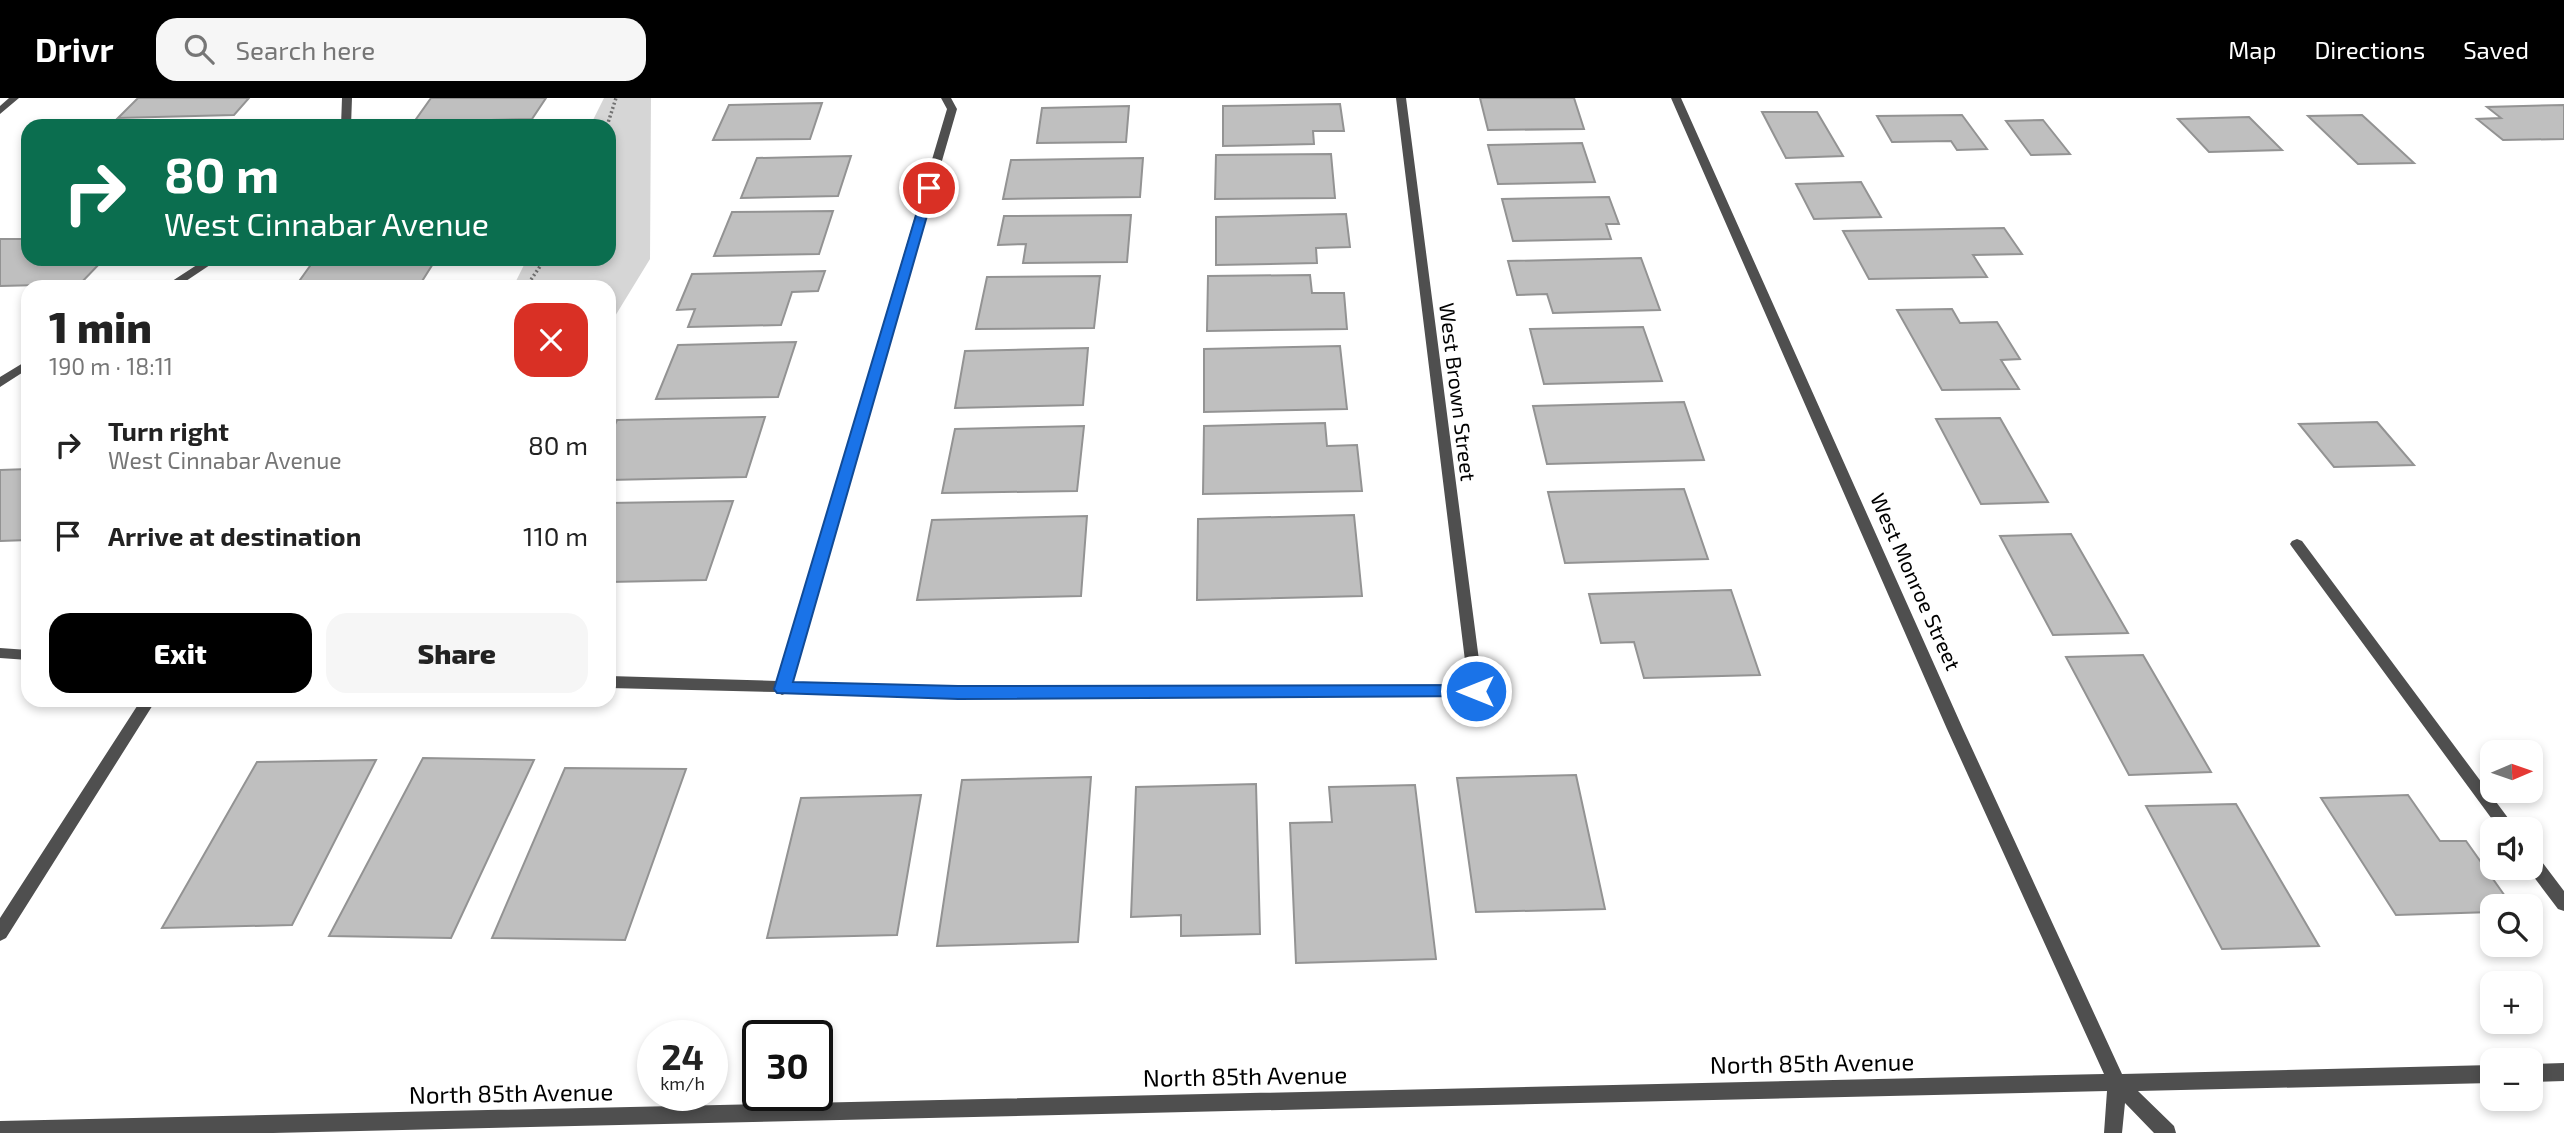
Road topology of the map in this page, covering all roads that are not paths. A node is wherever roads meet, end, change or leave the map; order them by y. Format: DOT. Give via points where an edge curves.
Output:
graph roads {
  1 [pos="14,98"];
  2 [pos="347,98"];
  3 [pos="946,98"];
  4 [pos="1401,98"];
  5 [pos="1676,98"];
  6 [pos="0,110"];
  7 [pos="346,119"];
  8 [pos="203,266"];
  9 [pos="180,280"];
  10 [pos="21,369"];
  11 [pos="0,383"];
  12 [pos="2297,544"];
  13 [pos="0,653"];
  14 [pos="21,654"];
  15 [pos="616,682"];
  16 [pos="782,689"];
  17 [pos="145,707"];
  18 [pos="2499,817"];
  19 [pos="2543,876"];
  20 [pos="2564,904"];
  21 [pos="0,933"];
  22 [pos="2564,1072"];
  23 [pos="2543,1073"];
  24 [pos="2480,1074"];
  25 [pos="2117,1082"];
  26 [pos="0,1130"];
  27 [pos="2113,1133"];
  28 [pos="2167,1133"];
  1 -- 6 [label="street"];
  2 -- 7 [label="street"];
  3 -- 16 [label="street" via="952,109"];
  4 -- 16 [label="street, West Brown Street" via="1476,691"];
  5 -- 25 [label="street, West Monroe Street"];
  8 -- 9 [label="street"];
  10 -- 11 [label="street"];
  12 -- 18 [label="street"];
  13 -- 14 [label="street"];
  15 -- 16 [label="street"];
  17 -- 21 [label="street"];
  19 -- 20 [label="street"];
  22 -- 23 [label="street"];
  24 -- 25 [label="street, North 85th Avenue"];
  25 -- 26 [label="street, North 85th Avenue"];
  25 -- 27 [label="street, West Monroe Street"];
  25 -- 28 [label="street, West Monroe Street"];
}
